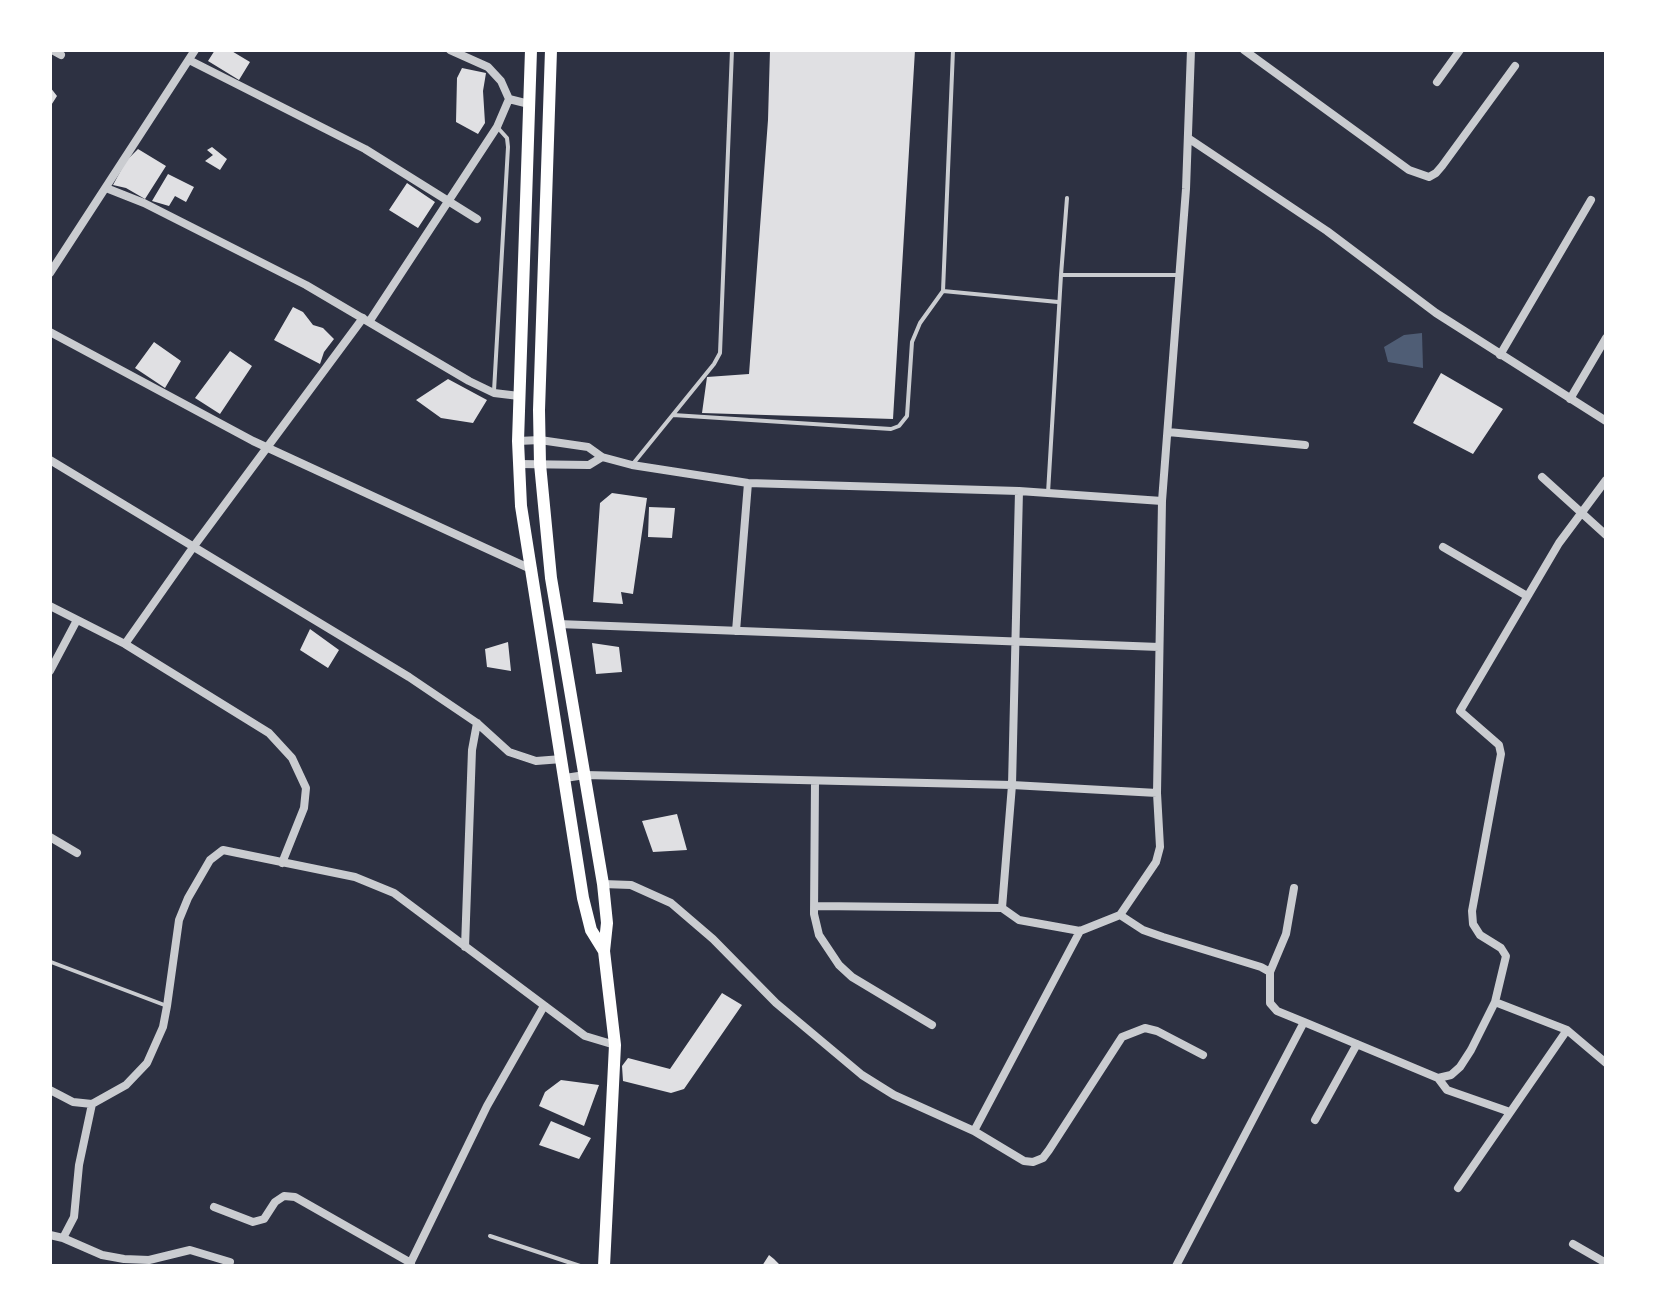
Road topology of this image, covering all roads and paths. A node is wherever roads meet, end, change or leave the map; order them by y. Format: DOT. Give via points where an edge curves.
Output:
graph roads {
  1 [pos="195,50"];
  2 [pos="450,50"];
  3 [pos="531,50"];
  4 [pos="551,50"];
  5 [pos="732,50"];
  6 [pos="953,50"];
  7 [pos="1191,50"];
  8 [pos="1244,50"];
  9 [pos="1460,50"];
  10 [pos="189,60"];
  11 [pos="1515,66"];
  12 [pos="1437,82"];
  13 [pos="550,94"];
  14 [pos="509,99"];
  15 [pos="529,99"];
  16 [pos="497,127"];
  17 [pos="1188,138"];
  18 [pos="106,188"];
  19 [pos="1067,198"];
  20 [pos="1591,200"];
  21 [pos="448,201"];
  22 [pos="477,219"];
  23 [pos="50,273"];
  24 [pos="1061,275"];
  25 [pos="1180,275"];
  26 [pos="943,291"];
  27 [pos="1058,302"];
  28 [pos="366,320"];
  29 [pos="50,332"];
  30 [pos="1606,338"];
  31 [pos="1500,355"];
  32 [pos="494,393"];
  33 [pos="519,396"];
  34 [pos="1570,399"];
  35 [pos="673,415"];
  36 [pos="1606,421"];
  37 [pos="1168,432"];
  38 [pos="540,440"];
  39 [pos="518,441"];
  40 [pos="1305,445"];
  41 [pos="269,448"];
  42 [pos="602,457"];
  43 [pos="50,460"];
  44 [pos="518,464"];
  45 [pos="540,464"];
  46 [pos="632,465"];
  47 [pos="1542,477"];
  48 [pos="1606,480"];
  49 [pos="748,483"];
  50 [pos="1019,491"];
  51 [pos="1048,493"];
  52 [pos="1162,501"];
  53 [pos="1581,512"];
  54 [pos="1606,535"];
  55 [pos="194,546"];
  56 [pos="1443,547"];
  57 [pos="533,570"];
  58 [pos="1527,596"];
  59 [pos="50,606"];
  60 [pos="77,620"];
  61 [pos="558,624"];
  62 [pos="736,631"];
  63 [pos="1015,642"];
  64 [pos="125,644"];
  65 [pos="1159,647"];
  66 [pos="50,671"];
  67 [pos="477,723"];
  68 [pos="562,759"];
  69 [pos="585,775"];
  70 [pos="565,778"];
  71 [pos="815,781"];
  72 [pos="1012,785"];
  73 [pos="1157,793"];
  74 [pos="50,837"];
  75 [pos="77,853"];
  76 [pos="282,863"];
  77 [pos="603,884"];
  78 [pos="1294,888"];
  79 [pos="816,906"];
  80 [pos="1002,908"];
  81 [pos="1120,915"];
  82 [pos="1080,931"];
  83 [pos="465,947"];
  84 [pos="604,951"];
  85 [pos="51,962"];
  86 [pos="1270,972"];
  87 [pos="1495,1002"];
  88 [pos="167,1006"];
  89 [pos="544,1006"];
  90 [pos="1304,1022"];
  91 [pos="932,1025"];
  92 [pos="1567,1030"];
  93 [pos="1357,1044"];
  94 [pos="615,1045"];
  95 [pos="1203,1055"];
  96 [pos="1606,1063"];
  97 [pos="1438,1078"];
  98 [pos="50,1090"];
  99 [pos="92,1104"];
  100 [pos="1510,1112"];
  101 [pos="1315,1120"];
  102 [pos="974,1131"];
  103 [pos="1458,1188"];
  104 [pos="214,1207"];
  105 [pos="50,1235"];
  106 [pos="490,1236"];
  107 [pos="63,1238"];
  108 [pos="1573,1244"];
  109 [pos="230,1262"];
  110 [pos="1606,1263"];
  111 [pos="410,1264"];
  112 [pos="580,1266"];
  113 [pos="604,1266"];
  114 [pos="1176,1266"];
  1 -- 10 [label="street"];
  2 -- 14 [label="street" via="488,67"];
  3 -- 15 [label="main road"];
  4 -- 13 [label="main road"];
  5 -- 35 [label="lane" via="720,353"];
  6 -- 26 [label="lane"];
  7 -- 17 [label="street"];
  8 -- 11 [label="street" via="1409,170 1429,177"];
  9 -- 12 [label="street"];
  10 -- 18 [label="street"];
  10 -- 21 [label="street" via="365,149"];
  13 -- 15 [label="main road"];
  13 -- 38 [label="main road"];
  14 -- 15 [label="street"];
  14 -- 16 [label="street"];
  15 -- 33 [label="main road"];
  16 -- 21 [label="street"];
  16 -- 32 [label="lane" via="508,147"];
  17 -- 25 [label="street"];
  17 -- 31 [label="street"];
  18 -- 23 [label="street"];
  18 -- 28 [label="street" via="306,285"];
  19 -- 24 [label="lane"];
  20 -- 31 [label="street"];
  21 -- 22 [label="street"];
  21 -- 28 [label="street"];
  24 -- 25 [label="lane"];
  24 -- 27 [label="lane"];
  25 -- 37 [label="street"];
  26 -- 27 [label="lane"];
  26 -- 35 [label="lane" via="912,342 907,416 899,426"];
  27 -- 51 [label="lane"];
  28 -- 32 [label="street"];
  28 -- 41 [label="street"];
  29 -- 41 [label="street"];
  30 -- 34 [label="street"];
  31 -- 34 [label="street"];
  32 -- 33 [label="street"];
  33 -- 39 [label="main road"];
  34 -- 36 [label="street"];
  35 -- 46 [label="lane"];
  37 -- 40 [label="street"];
  37 -- 52 [label="street"];
  38 -- 39 [label="street"];
  38 -- 42 [label="street" via="588,447"];
  38 -- 45 [label="main road"];
  39 -- 44 [label="main road"];
  41 -- 55 [label="street"];
  41 -- 57 [label="street"];
  42 -- 45 [label="street" via="589,465"];
  42 -- 46 [label="street"];
  43 -- 55 [label="street"];
  44 -- 45 [label="street"];
  44 -- 57 [label="main road"];
  45 -- 61 [label="main road"];
  46 -- 49 [label="street"];
  47 -- 53 [label="street"];
  48 -- 53 [label="street"];
  49 -- 50 [label="street"];
  49 -- 62 [label="street"];
  50 -- 51 [label="street"];
  50 -- 63 [label="street"];
  51 -- 52 [label="street"];
  52 -- 65 [label="street"];
  53 -- 54 [label="street"];
  53 -- 58 [label="street"];
  55 -- 64 [label="street"];
  55 -- 67 [label="street"];
  56 -- 58 [label="street"];
  57 -- 68 [label="main road"];
  58 -- 87 [label="street" via="1460,711 1499,745 1501,754 1472,911 1480,935 1506,956"];
  59 -- 60 [label="street"];
  60 -- 64 [label="street"];
  60 -- 66 [label="street"];
  61 -- 62 [label="street"];
  61 -- 69 [label="main road"];
  62 -- 63 [label="street"];
  63 -- 65 [label="street"];
  63 -- 72 [label="street"];
  64 -- 76 [label="street" via="269,733 292,758 306,788 304,808"];
  65 -- 73 [label="street"];
  67 -- 68 [label="street" via="496,743 522,758"];
  67 -- 83 [label="street"];
  68 -- 70 [label="main road"];
  69 -- 70 [label="street"];
  69 -- 71 [label="street"];
  69 -- 77 [label="main road"];
  70 -- 84 [label="main road" via="583,898 591,930"];
  71 -- 72 [label="street"];
  71 -- 79 [label="street"];
  72 -- 73 [label="street"];
  72 -- 80 [label="street"];
  73 -- 81 [label="street" via="1156,862"];
  74 -- 75 [label="street"];
  76 -- 83 [label="street" via="355,877 394,893"];
  76 -- 88 [label="street" via="223,850 210,860 179,920"];
  77 -- 84 [label="main road"];
  77 -- 102 [label="street" via="631,885 671,903 776,1003 862,1075"];
  78 -- 86 [label="street" via="1286,934"];
  79 -- 80 [label="street"];
  79 -- 91 [label="street" via="819,935 839,965"];
  80 -- 82 [label="street" via="1019,920"];
  81 -- 82 [label="street"];
  81 -- 86 [label="street" via="1153,934"];
  82 -- 102 [label="street"];
  83 -- 89 [label="street"];
  84 -- 94 [label="main road"];
  85 -- 88 [label="lane"];
  86 -- 90 [label="street" via="1270,1003"];
  87 -- 92 [label="street"];
  87 -- 97 [label="street" via="1460,1067"];
  88 -- 99 [label="street" via="147,1063 126,1085"];
  89 -- 94 [label="street" via="585,1036"];
  89 -- 111 [label="street" via="487,1106"];
  90 -- 93 [label="street"];
  90 -- 114 [label="street"];
  92 -- 96 [label="street"];
  92 -- 100 [label="street"];
  93 -- 97 [label="street"];
  93 -- 101 [label="street"];
  94 -- 113 [label="main road"];
  95 -- 102 [label="street" via="1145,1028 1122,1037 1049,1150 1033,1162"];
  97 -- 100 [label="street" via="1447,1090"];
  98 -- 99 [label="street" via="73,1102"];
  99 -- 107 [label="street" via="74,1217"];
  100 -- 103 [label="street"];
  104 -- 111 [label="street" via="253,1222 264,1219 284,1196 295,1197"];
  105 -- 107 [label="street"];
  106 -- 112 [label="lane"];
  107 -- 109 [label="street" via="124,1259 149,1260 190,1250"];
  108 -- 110 [label="street"];
}
